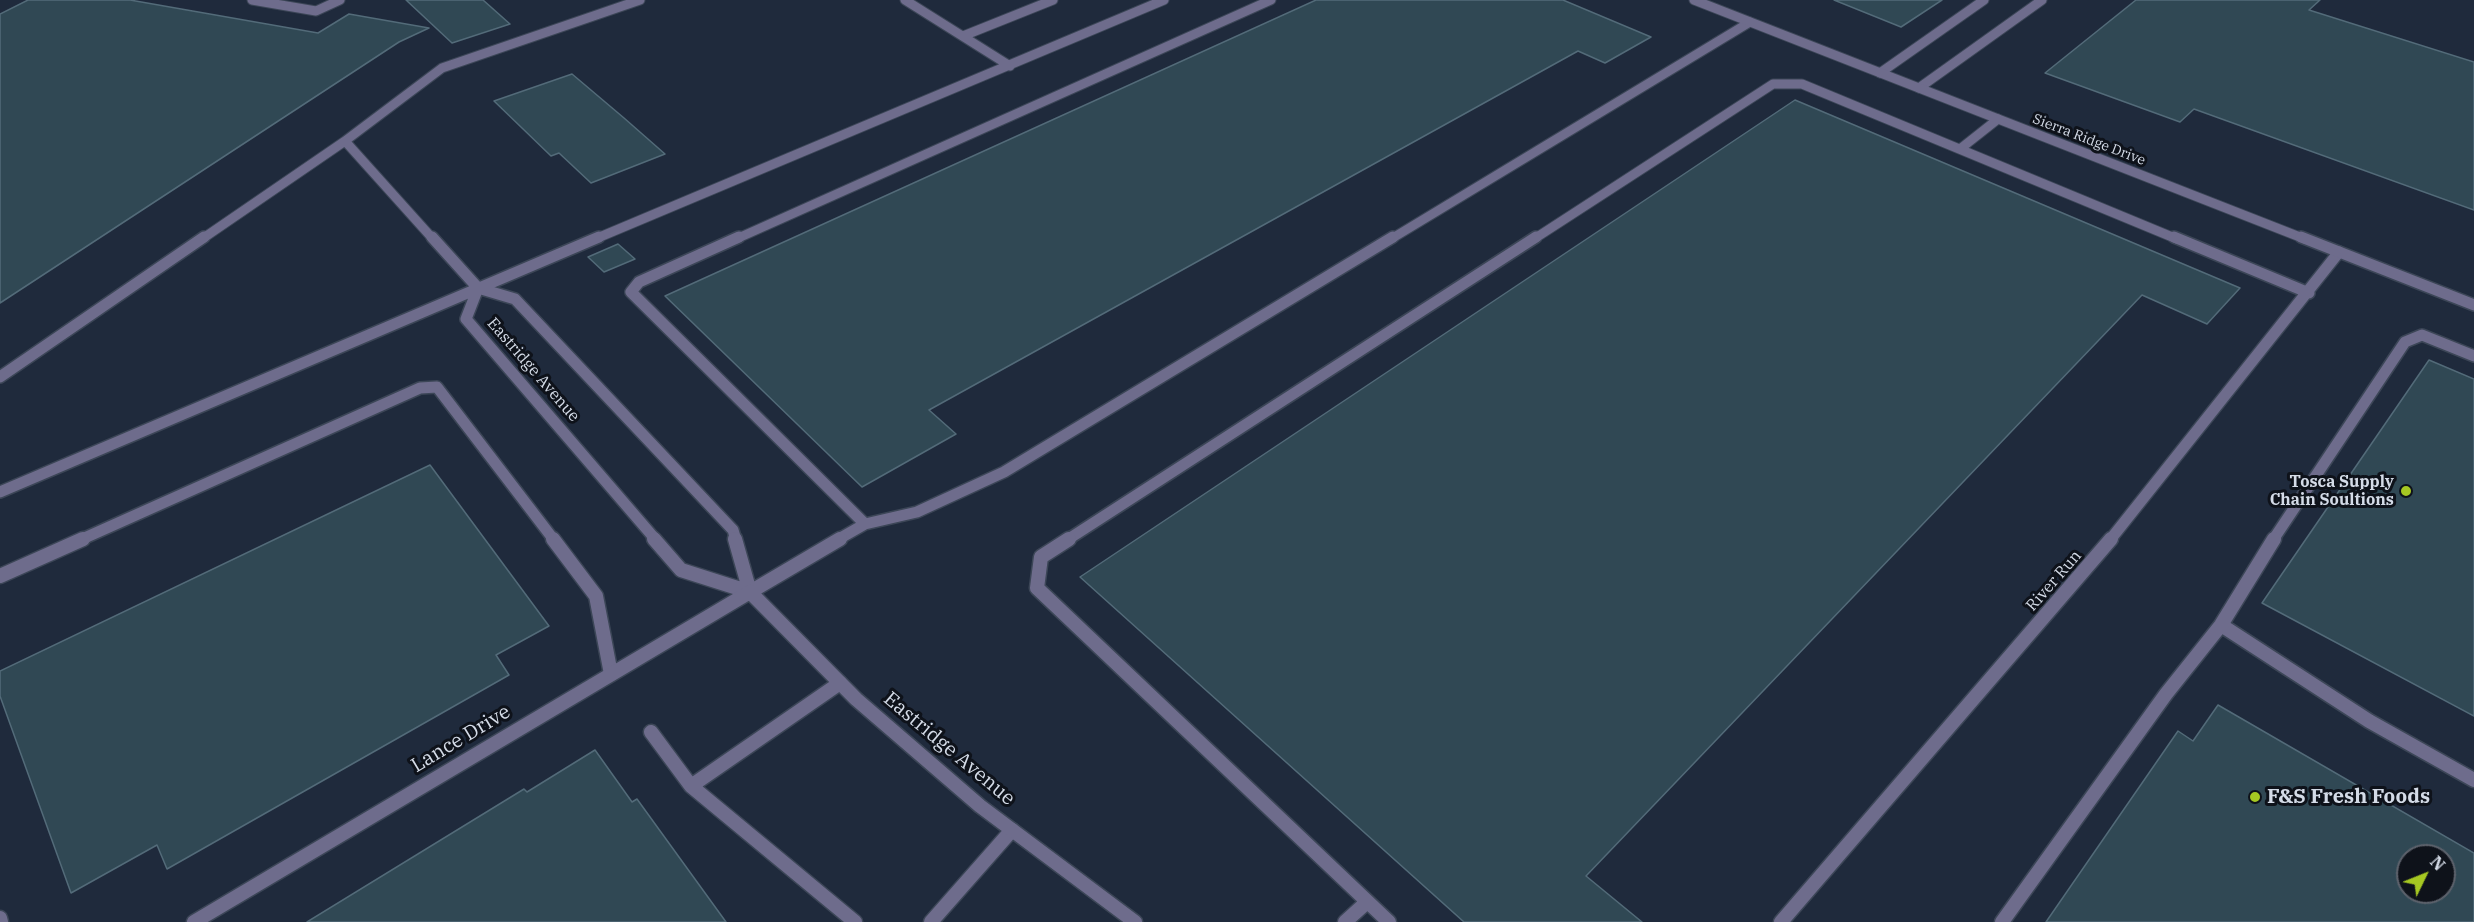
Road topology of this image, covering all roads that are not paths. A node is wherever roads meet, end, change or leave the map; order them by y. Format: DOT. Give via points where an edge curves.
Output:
graph roads {
  1 [pos="252,0"];
  2 [pos="340,0"];
  3 [pos="640,0"];
  4 [pos="906,0"];
  5 [pos="1053,0"];
  6 [pos="1164,0"];
  7 [pos="1271,0"];
  8 [pos="1694,0"];
  9 [pos="1984,0"];
  10 [pos="2042,0"];
  11 [pos="1750,22"];
  12 [pos="963,36"];
  13 [pos="1010,66"];
  14 [pos="1880,73"];
  15 [pos="1919,88"];
  16 [pos="1998,119"];
  17 [pos="345,141"];
  18 [pos="1960,149"];
  19 [pos="2339,252"];
  20 [pos="478,288"];
  21 [pos="2309,293"];
  22 [pos="2474,305"];
  23 [pos="2474,356"];
  24 [pos="0,377"];
  25 [pos="0,492"];
  26 [pos="865,524"];
  27 [pos="0,576"];
  28 [pos="750,592"];
  29 [pos="2221,625"];
  30 [pos="611,674"];
  31 [pos="840,682"];
  32 [pos="651,732"];
  33 [pos="2474,780"];
  34 [pos="691,786"];
  35 [pos="1012,830"];
  36 [pos="1367,902"];
  37 [pos="194,922"];
  38 [pos="855,922"];
  39 [pos="931,922"];
  40 [pos="1135,922"];
  41 [pos="1345,922"];
  42 [pos="1389,922"];
  43 [pos="1781,922"];
  44 [pos="2002,922"];
  1 -- 2 [label="street" via="316,11"];
  3 -- 17 [label="street" via="441,68"];
  4 -- 12 [label="street"];
  5 -- 12 [label="street"];
  6 -- 13 [label="street"];
  7 -- 26 [label="street" via="639,282 631,292"];
  8 -- 11 [label="street, Sierra Ridge Drive"];
  9 -- 14 [label="street"];
  10 -- 15 [label="street"];
  11 -- 14 [label="street, Sierra Ridge Drive"];
  11 -- 26 [label="street, Lance Drive" via="1004,472 917,512"];
  12 -- 13 [label="street"];
  13 -- 20 [label="street"];
  14 -- 15 [label="street, Sierra Ridge Drive"];
  15 -- 16 [label="street, Sierra Ridge Drive"];
  16 -- 18 [label="street"];
  16 -- 19 [label="street, Sierra Ridge Drive"];
  17 -- 20 [label="street"];
  17 -- 24 [label="street"];
  18 -- 21 [label="street"];
  18 -- 36 [label="street" via="1802,84 1773,84 1041,557 1037,588"];
  19 -- 21 [label="street, River Run"];
  19 -- 22 [label="street, Sierra Ridge Drive"];
  20 -- 25 [label="street"];
  20 -- 28 [label="street, Eastridge Avenue" via="515,299 733,530"];
  20 -- 28 [label="street, Eastridge Avenue" via="466,319 681,570"];
  21 -- 43 [label="street, River Run" via="2093,561"];
  23 -- 29 [label="street" via="2422,335 2405,342"];
  26 -- 28 [label="street, Lance Drive"];
  27 -- 30 [label="street" via="420,388 437,387 596,596"];
  28 -- 30 [label="street, Lance Drive"];
  28 -- 31 [label="street, Eastridge Avenue"];
  29 -- 33 [label="street" via="2370,721"];
  29 -- 44 [label="street" via="2166,694"];
  30 -- 37 [label="street, Lance Drive"];
  31 -- 34 [label="street"];
  31 -- 35 [label="street, Eastridge Avenue"];
  32 -- 34 [label="street"];
  34 -- 38 [label="street"];
  35 -- 39 [label="street"];
  35 -- 40 [label="street, Eastridge Avenue"];
  36 -- 41 [label="street"];
  36 -- 42 [label="street"];
}
